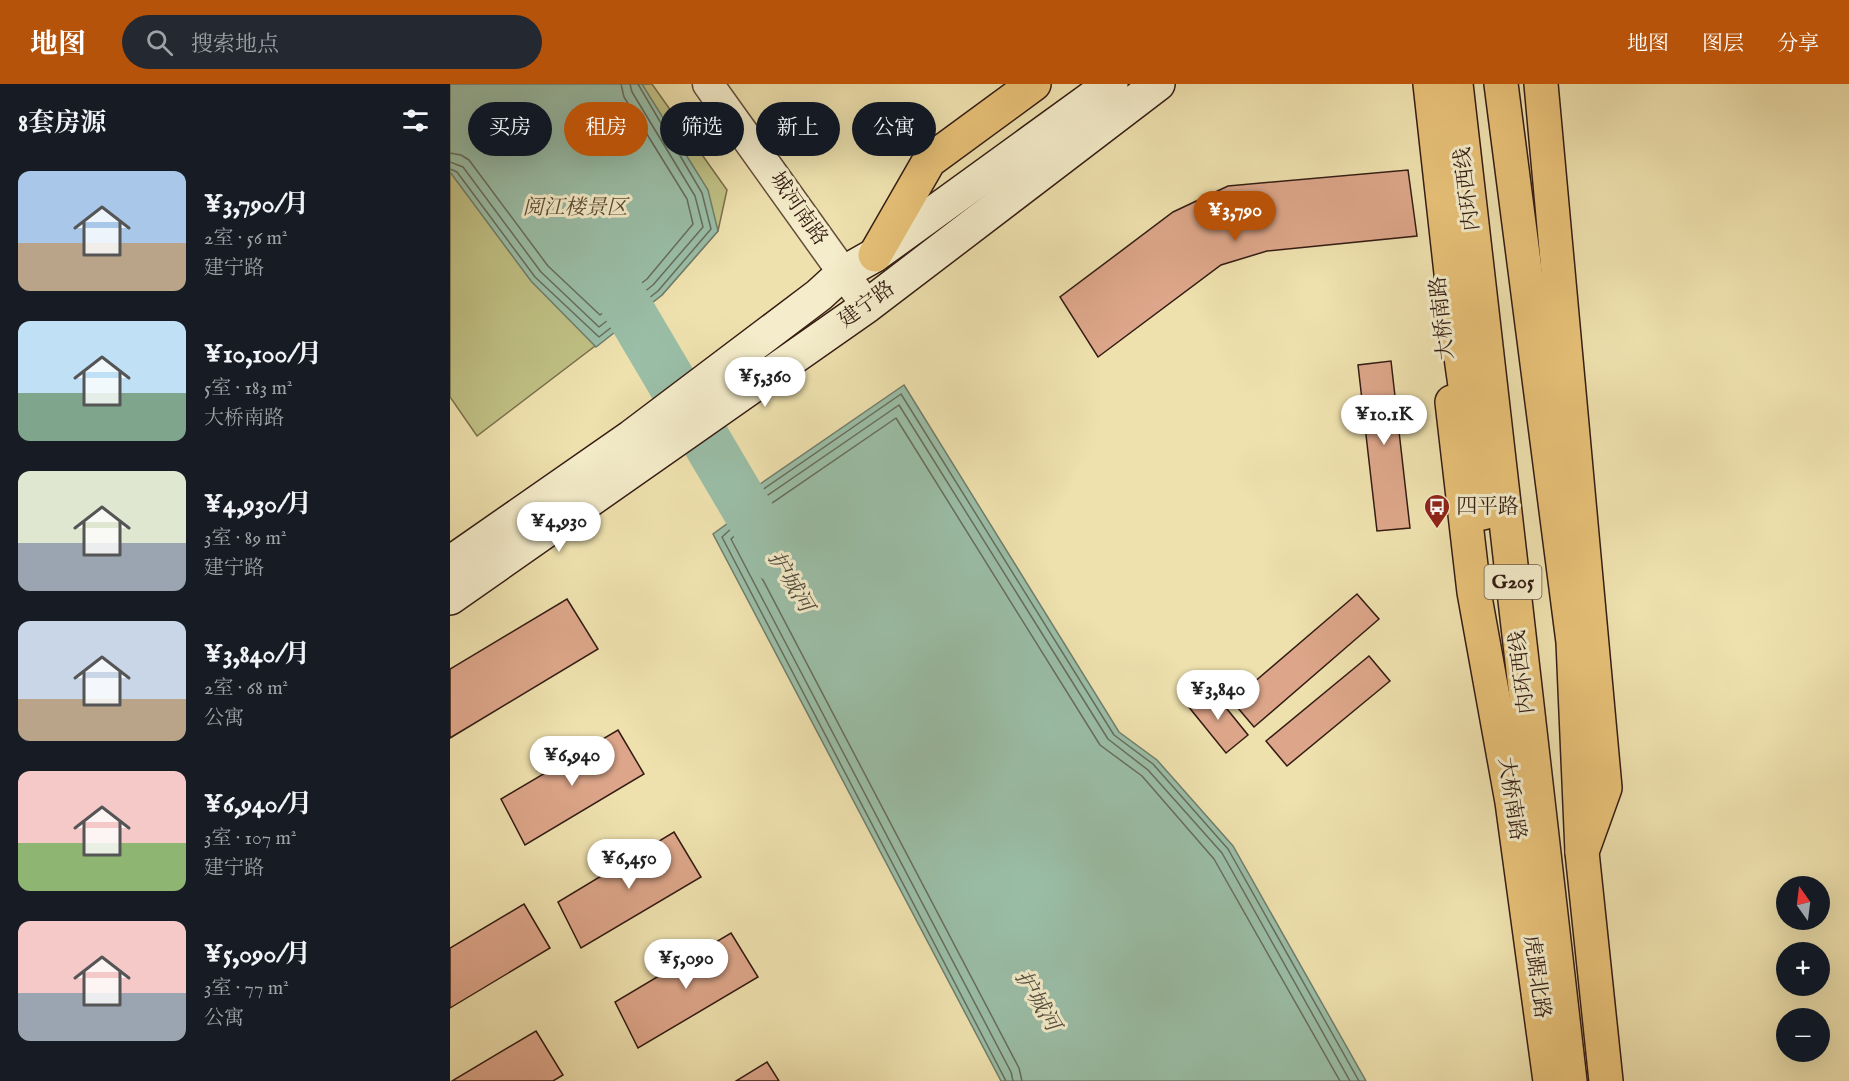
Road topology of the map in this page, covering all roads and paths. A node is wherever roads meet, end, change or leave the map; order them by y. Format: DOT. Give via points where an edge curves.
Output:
graph roads {
  1 [pos="708,84"];
  2 [pos="1035,84"];
  3 [pos="1111,84"];
  4 [pos="1158,84"];
  5 [pos="1418,84"];
  6 [pos="1430,84"];
  7 [pos="1456,84"];
  8 [pos="1479,84"];
  9 [pos="1501,84"];
  10 [pos="1541,84"];
  11 [pos="874,255"];
  12 [pos="843,273"];
  13 [pos="867,306"];
  14 [pos="633,453"];
  15 [pos="450,563"];
  16 [pos="450,598"];
  17 [pos="1582,852"];
  18 [pos="1522,872"];
  19 [pos="1550,1081"];
  20 [pos="1570,1081"];
  21 [pos="1590,1081"];
  22 [pos="1606,1081"];
  1 -- 12 [label="street, 城河南路"];
  2 -- 11 [label="main road" via="929,161"];
  3 -- 11 [label="main road, 建宁路"];
  4 -- 13 [label="main road, 建宁路"];
  5 -- 18 [label="main road, 大桥南路" via="1474,592"];
  6 -- 18 [label="main road" via="1460,348 1525,799"];
  7 -- 20 [label="main road, 内环西线 / G205"];
  8 -- 21 [label="main road, 内环西线 / G205"];
  9 -- 17 [label="main road" via="1573,642"];
  10 -- 17 [label="main road" via="1605,788"];
  11 -- 12 [label="main road, 建宁路"];
  12 -- 13 [label="street, 城河南路"];
  12 -- 14 [label="main road, 建宁路"];
  13 -- 14 [label="main road, 建宁路"];
  14 -- 15 [label="main road, 建宁路"];
  14 -- 16 [label="main road, 建宁路"];
  17 -- 22 [label="main road"];
  18 -- 19 [label="main road, 虎踞北路"];
}
